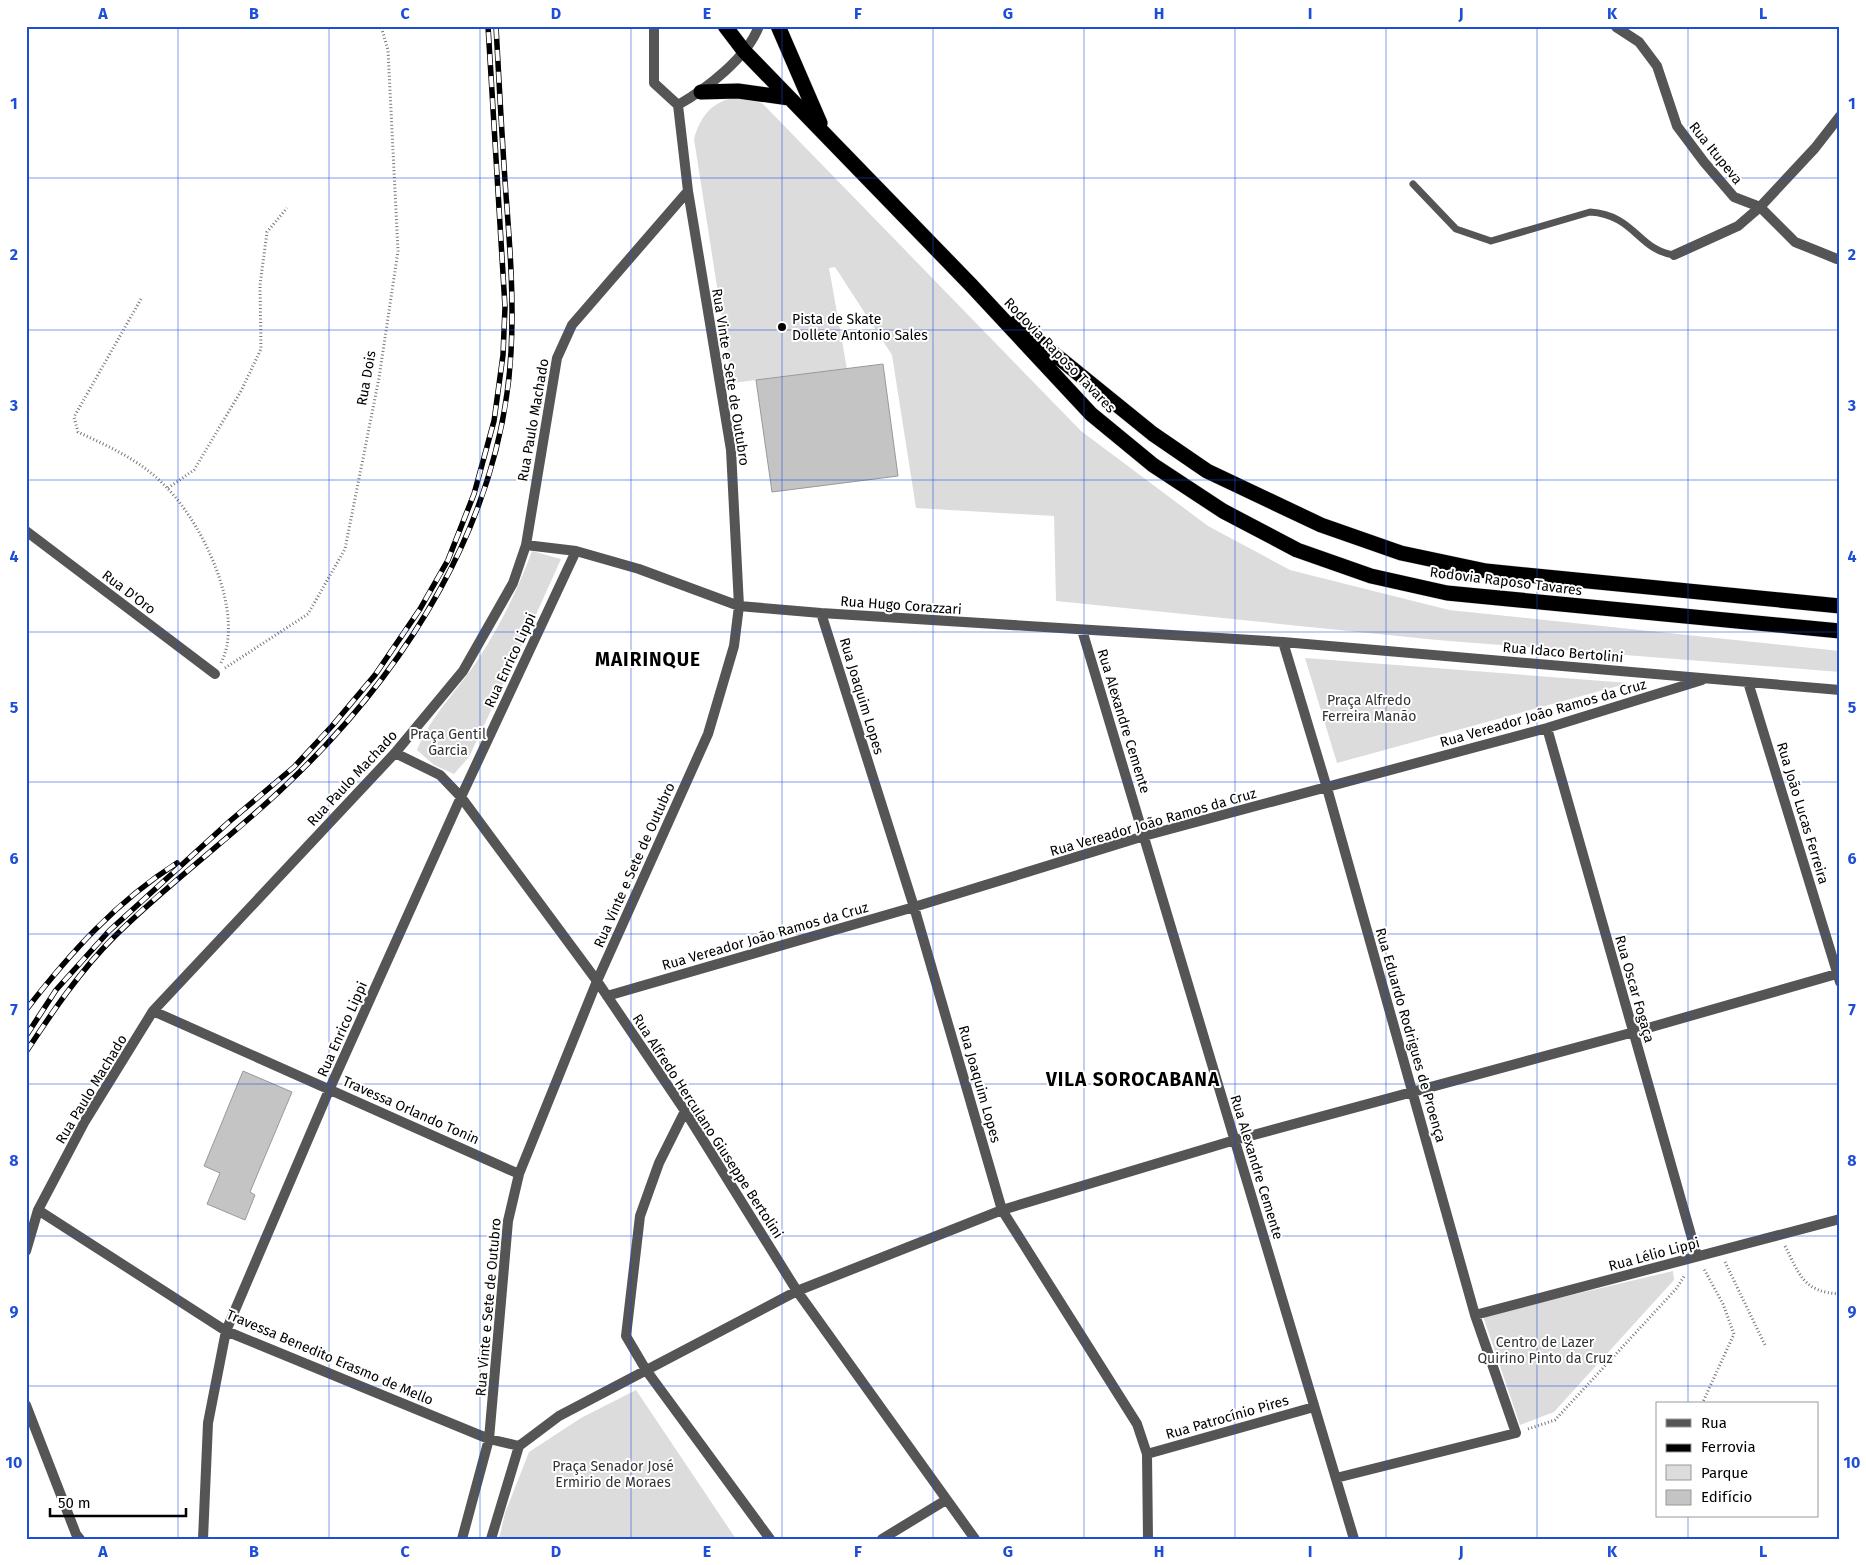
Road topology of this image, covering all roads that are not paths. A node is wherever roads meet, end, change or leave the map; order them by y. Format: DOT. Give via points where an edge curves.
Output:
graph roads {
  1 [pos="654,26"];
  2 [pos="725,26"];
  3 [pos="759,26"];
  4 [pos="778,26"];
  5 [pos="1616,27"];
  6 [pos="744,51"];
  7 [pos="701,92"];
  8 [pos="789,98"];
  9 [pos="678,105"];
  10 [pos="1840,116"];
  11 [pos="823,131"];
  12 [pos="1413,184"];
  13 [pos="688,191"];
  14 [pos="1760,207"];
  15 [pos="1674,255"];
  16 [pos="1837,259"];
  17 [pos="971,285"];
  18 [pos="26,531"];
  19 [pos="526,545"];
  20 [pos="576,551"];
  21 [pos="739,606"];
  22 [pos="1840,606"];
  23 [pos="821,613"];
  24 [pos="1082,630"];
  25 [pos="1840,631"];
  26 [pos="1283,642"];
  27 [pos="215,674"];
  28 [pos="1708,678"];
  29 [pos="1748,682"];
  30 [pos="1840,690"];
  31 [pos="1547,728"];
  32 [pos="395,753"];
  33 [pos="1328,788"];
  34 [pos="461,797"];
  35 [pos="1144,836"];
  36 [pos="914,907"];
  37 [pos="1839,976"];
  38 [pos="597,981"];
  39 [pos="607,996"];
  40 [pos="153,1011"];
  41 [pos="1634,1032"];
  42 [pos="330,1088"];
  43 [pos="1412,1090"];
  44 [pos="685,1111"];
  45 [pos="1235,1140"];
  46 [pos="520,1174"];
  47 [pos="38,1210"];
  48 [pos="1002,1210"];
  49 [pos="1840,1219"];
  50 [pos="26,1251"];
  51 [pos="1697,1256"];
  52 [pos="797,1291"];
  53 [pos="1475,1315"];
  54 [pos="226,1331"];
  55 [pos="646,1370"];
  56 [pos="26,1405"];
  57 [pos="1314,1407"];
  58 [pos="489,1439"];
  59 [pos="519,1446"];
  60 [pos="1147,1454"];
  61 [pos="1336,1478"];
  62 [pos="946,1500"];
  63 [pos="80,1539"];
  64 [pos="203,1539"];
  65 [pos="462,1539"];
  66 [pos="491,1539"];
  67 [pos="770,1539"];
  68 [pos="882,1539"];
  69 [pos="975,1539"];
  70 [pos="1148,1539"];
  71 [pos="1354,1539"];
  1 -- 9 [label="street" via="654,83"];
  2 -- 6 [label="highway, Rodovia Raposo Tavares"];
  3 -- 6 [label="street"];
  4 -- 11 [label="highway"];
  5 -- 14 [label="street, Rua Itupeva" via="1639,42 1657,66 1677,126 1704,162 1734,197"];
  6 -- 7 [label="street"];
  6 -- 8 [label="highway, Rodovia Raposo Tavares"];
  7 -- 8 [label="highway" via="738,91"];
  7 -- 9 [label="street"];
  8 -- 11 [label="highway, Rodovia Raposo Tavares"];
  9 -- 13 [label="street, Rua Vinte e Sete de Outubro"];
  10 -- 14 [label="street"];
  11 -- 17 [label="highway, Rodovia Raposo Tavares"];
  12 -- 15 [label="lane" via="1456,228 1491,241 1590,212 1606,213 1626,223 1652,247"];
  13 -- 19 [label="street, Rua Paulo Machado" via="572,325 557,358"];
  13 -- 21 [label="street, Rua Vinte e Sete de Outubro" via="731,450"];
  14 -- 15 [label="street" via="1738,226"];
  14 -- 16 [label="street, Rua Itupeva" via="1795,242"];
  17 -- 22 [label="highway, Rodovia Raposo Tavares" via="1153,434 1207,471 1321,525 1401,553 1486,571"];
  17 -- 25 [label="highway, Rodovia Raposo Tavares" via="1091,414 1153,465 1223,511 1297,550 1371,576 1448,593"];
  18 -- 27 [label="street, Rua D'Oro"];
  19 -- 20 [label="street, Rua Hugo Corazzari"];
  19 -- 32 [label="street, Rua Paulo Machado" via="513,583 463,671"];
  20 -- 21 [label="street, Rua Hugo Corazzari" via="639,569"];
  20 -- 34 [label="street, Rua Enrico Lippi"];
  21 -- 23 [label="street, Rua Hugo Corazzari"];
  21 -- 38 [label="street, Rua Vinte e Sete de Outubro" via="734,646 708,734"];
  23 -- 24 [label="street, Rua Hugo Corazzari"];
  23 -- 36 [label="street, Rua Joaquim Lopes"];
  24 -- 26 [label="street, Rua Hugo Corazzari"];
  24 -- 35 [label="street, Rua Alexandre Cemente"];
  26 -- 28 [label="street, Rua Idaco Bertolini"];
  26 -- 33 [label="street, Rua Eduardo Rodrigues de Proença"];
  28 -- 29 [label="street, Rua Idaco Bertolini"];
  28 -- 31 [label="street, Rua Vereador João Ramos da Cruz"];
  29 -- 30 [label="street, Rua Idaco Bertolini"];
  29 -- 37 [label="street, Rua João Lucas Ferreira"];
  31 -- 33 [label="street, Rua Vereador João Ramos da Cruz"];
  31 -- 41 [label="street, Rua Oscar Fogaça"];
  32 -- 34 [label="street, Rua Alfredo Herculano Giuseppe Bertolini" via="440,775"];
  32 -- 40 [label="street, Rua Paulo Machado"];
  33 -- 35 [label="street, Rua Vereador João Ramos da Cruz"];
  33 -- 43 [label="street, Rua Eduardo Rodrigues de Proença"];
  34 -- 38 [label="street, Rua Alfredo Herculano Giuseppe Bertolini"];
  34 -- 42 [label="street, Rua Enrico Lippi"];
  35 -- 36 [label="street, Rua Vereador João Ramos da Cruz"];
  35 -- 45 [label="street, Rua Alexandre Cemente"];
  36 -- 39 [label="street, Rua Vereador João Ramos da Cruz"];
  36 -- 48 [label="street, Rua Joaquim Lopes"];
  37 -- 41 [label="street"];
  38 -- 39 [label="street, Rua Alfredo Herculano Giuseppe Bertolini"];
  38 -- 46 [label="street, Rua Vinte e Sete de Outubro"];
  39 -- 44 [label="street, Rua Alfredo Herculano Giuseppe Bertolini"];
  40 -- 42 [label="street, Travessa Orlando Tonin"];
  40 -- 47 [label="street, Rua Paulo Machado" via="85,1122"];
  41 -- 43 [label="street"];
  41 -- 51 [label="street, Rua Oscar Fogaça"];
  42 -- 46 [label="street, Travessa Orlando Tonin"];
  42 -- 54 [label="street, Rua Enrico Lippi"];
  43 -- 45 [label="street"];
  43 -- 53 [label="street, Rua Eduardo Rodrigues de Proença"];
  44 -- 52 [label="street, Rua Alfredo Herculano Giuseppe Bertolini"];
  44 -- 55 [label="street" via="659,1162 640,1216 626,1336"];
  45 -- 48 [label="street"];
  45 -- 57 [label="street, Rua Alexandre Cemente"];
  46 -- 58 [label="street, Rua Vinte e Sete de Outubro" via="508,1221"];
  47 -- 50 [label="street, Rua Paulo Machado"];
  47 -- 54 [label="street, Travessa Benedito Erasmo de Mello"];
  48 -- 52 [label="street"];
  48 -- 60 [label="street, Rua Joaquim Lopes" via="1137,1424"];
  49 -- 51 [label="street, Rua Lélio Lippi"];
  51 -- 53 [label="street, Rua Lélio Lippi"];
  52 -- 55 [label="street"];
  52 -- 62 [label="street, Rua Alfredo Herculano Giuseppe Bertolini"];
  53 -- 61 [label="street, Rua Eduardo Rodrigues de Proença" via="1516,1433"];
  54 -- 58 [label="street, Travessa Benedito Erasmo de Mello"];
  54 -- 64 [label="street, Rua Enrico Lippi" via="208,1423"];
  55 -- 59 [label="street" via="559,1416"];
  55 -- 67 [label="street"];
  56 -- 63 [label="street"];
  57 -- 60 [label="street, Rua Patrocínio Pires"];
  57 -- 61 [label="street, Rua Alexandre Cemente"];
  58 -- 59 [label="street, Travessa Benedito Erasmo de Mello"];
  58 -- 65 [label="street, Rua Vinte e Sete de Outubro"];
  59 -- 66 [label="street"];
  60 -- 70 [label="street, Rua Joaquim Lopes"];
  61 -- 71 [label="street, Rua Alexandre Cemente"];
  62 -- 68 [label="street"];
  62 -- 69 [label="street, Rua Alfredo Herculano Giuseppe Bertolini"];
}
